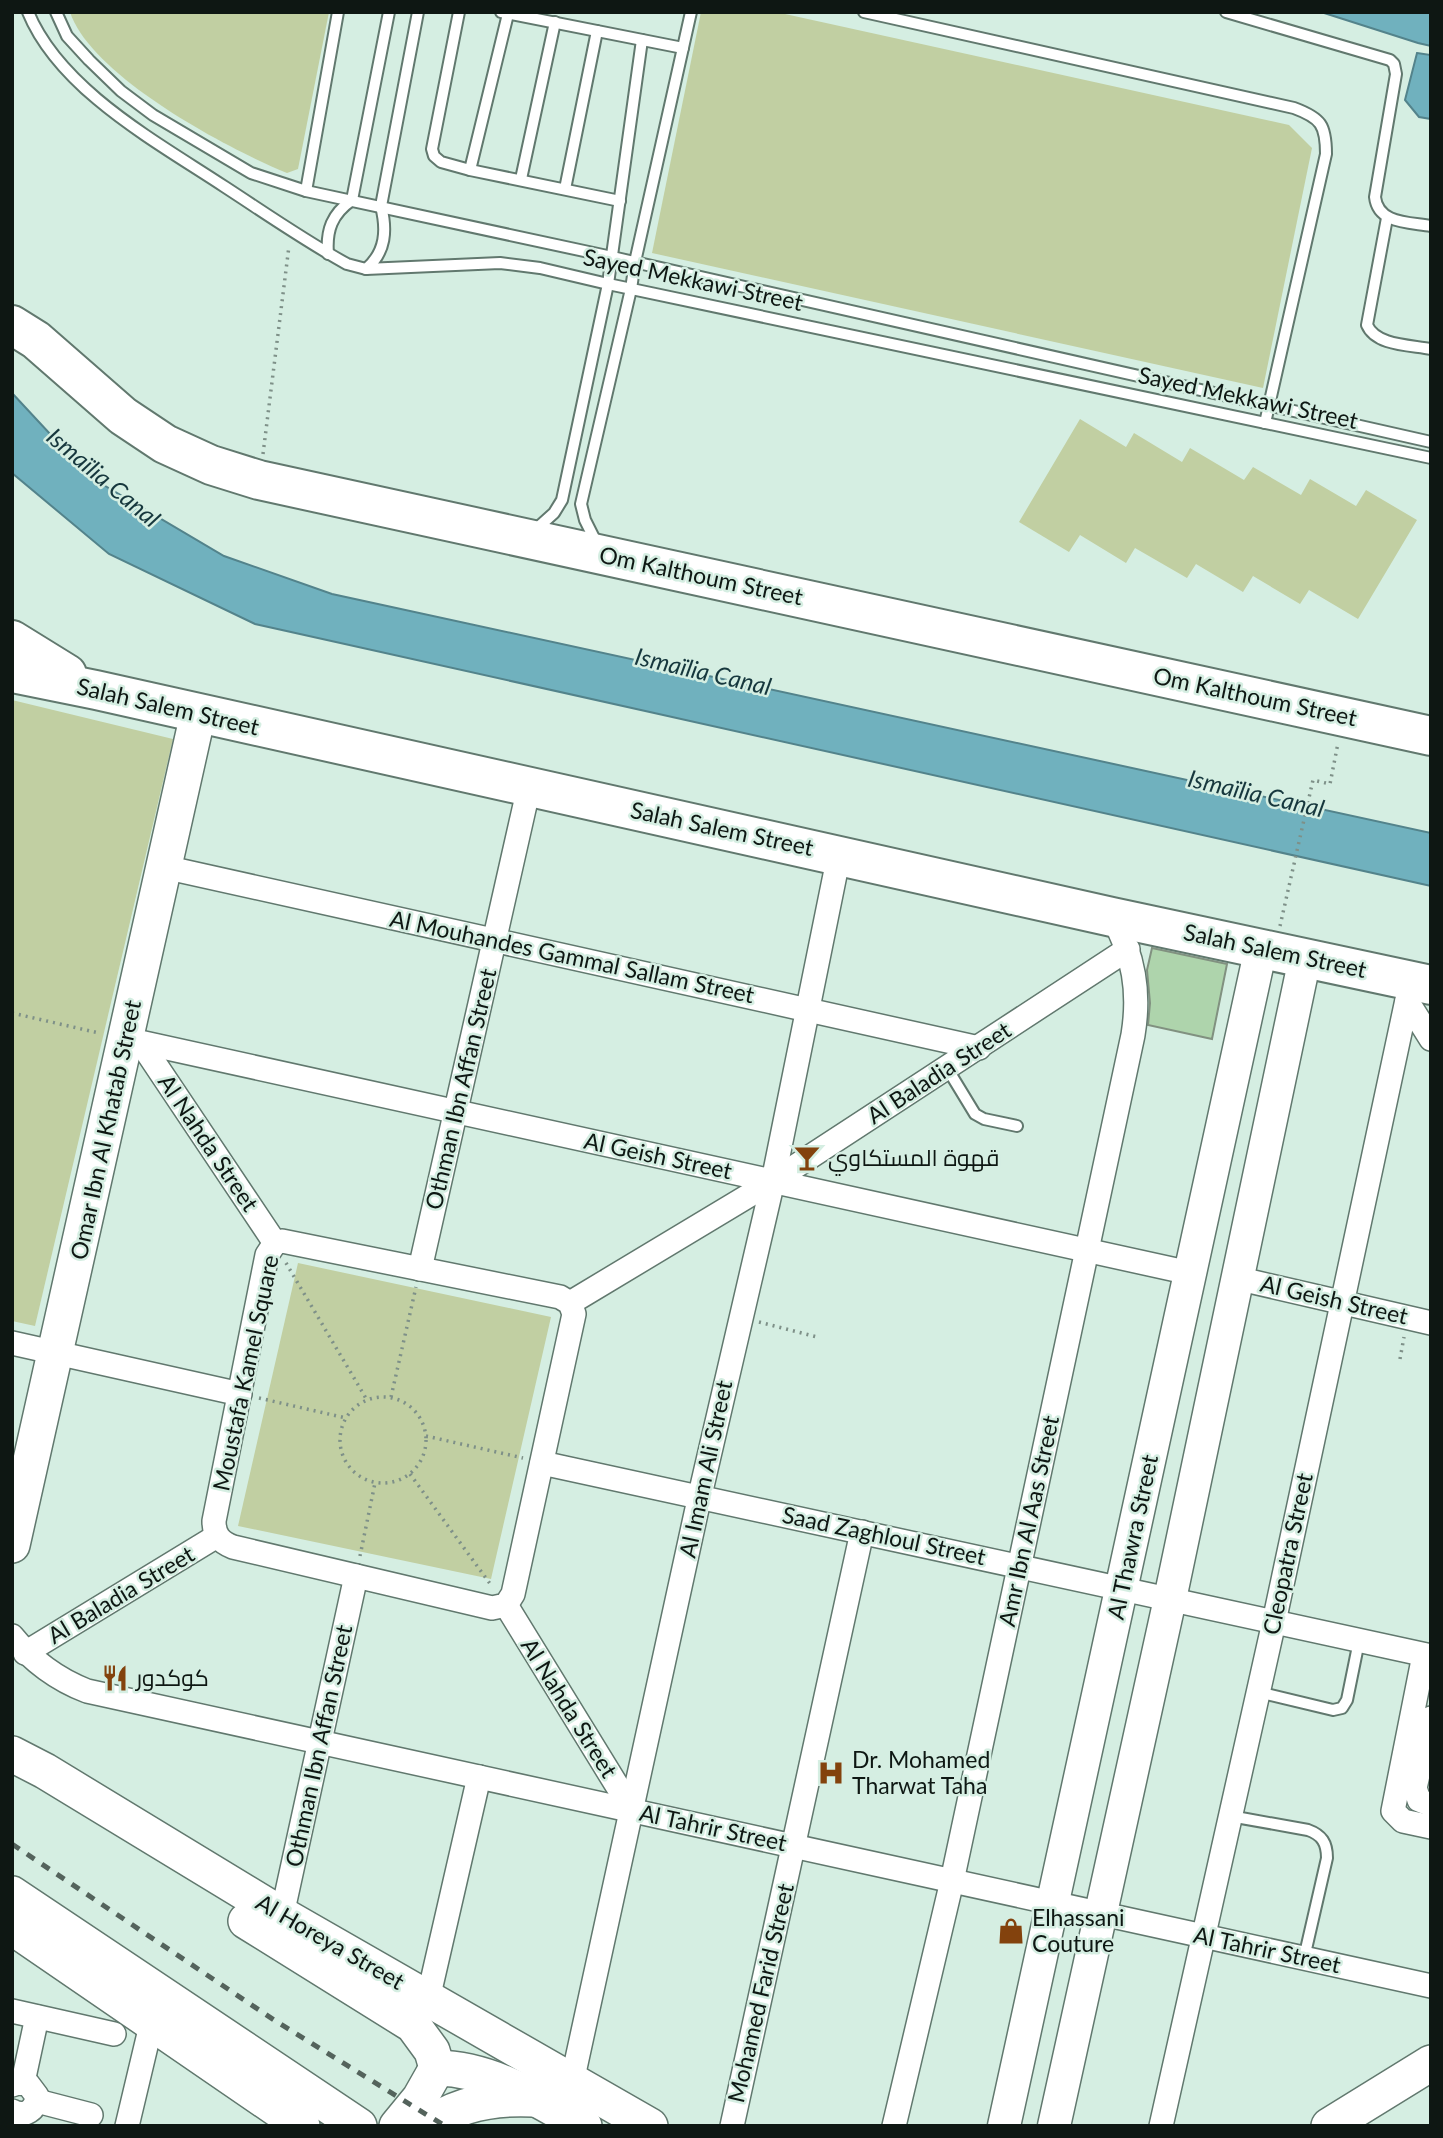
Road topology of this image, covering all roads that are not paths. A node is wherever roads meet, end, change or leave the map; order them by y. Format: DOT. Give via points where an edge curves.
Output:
graph roads {
  1 [pos="28,12"];
  2 [pos="56,12"];
  3 [pos="338,12"];
  4 [pos="389,12"];
  5 [pos="418,12"];
  6 [pos="458,12"];
  7 [pos="691,12"];
  8 [pos="864,12"];
  9 [pos="1226,12"];
  10 [pos="504,13"];
  11 [pos="555,22"];
  12 [pos="597,31"];
  13 [pos="642,40"];
  14 [pos="683,48"];
  15 [pos="470,170"];
  16 [pos="521,179"];
  17 [pos="565,189"];
  18 [pos="306,191"];
  19 [pos="352,200"];
  20 [pos="620,201"];
  21 [pos="382,206"];
  22 [pos="1387,218"];
  23 [pos="1431,226"];
  24 [pos="328,254"];
  25 [pos="612,257"];
  26 [pos="635,262"];
  27 [pos="366,269"];
  28 [pos="608,284"];
  29 [pos="631,289"];
  30 [pos="12,325"];
  31 [pos="1431,349"];
  32 [pos="1270,405"];
  33 [pos="1265,423"];
  34 [pos="1431,442"];
  35 [pos="1431,458"];
  36 [pos="518,536"];
  37 [pos="612,556"];
  38 [pos="12,640"];
  39 [pos="12,673"];
  40 [pos="96,690"];
  41 [pos="198,714"];
  42 [pos="1431,736"];
  43 [pos="529,787"];
  44 [pos="839,855"];
  45 [pos="164,866"];
  46 [pos="1120,933"];
  47 [pos="494,940"];
  48 [pos="1280,952"];
  49 [pos="1416,989"];
  50 [pos="1251,995"];
  51 [pos="1296,1002"];
  52 [pos="809,1009"];
  53 [pos="1431,1039"];
  54 [pos="134,1041"];
  55 [pos="979,1048"];
  56 [pos="947,1068"];
  57 [pos="456,1112"];
  58 [pos="1017,1126"];
  59 [pos="773,1181"];
  60 [pos="275,1244"];
  61 [pos="1087,1250"];
  62 [pos="420,1269"];
  63 [pos="1191,1273"];
  64 [pos="1236,1278"];
  65 [pos="1342,1302"];
  66 [pos="570,1303"];
  67 [pos="1431,1323"];
  68 [pos="12,1343"];
  69 [pos="56,1353"];
  70 [pos="240,1394"];
  71 [pos="541,1462"];
  72 [pos="700,1495"];
  73 [pos="862,1532"];
  74 [pos="217,1536"];
  75 [pos="12,1545"];
  76 [pos="1020,1566"];
  77 [pos="356,1576"];
  78 [pos="1122,1588"];
  79 [pos="1170,1599"];
  80 [pos="506,1605"];
  81 [pos="1274,1622"];
  82 [pos="1359,1641"];
  83 [pos="19,1644"];
  84 [pos="1429,1655"];
  85 [pos="1258,1692"];
  86 [pos="1431,1718"];
  87 [pos="320,1742"];
  88 [pos="12,1754"];
  89 [pos="12,1773"];
  90 [pos="479,1777"];
  91 [pos="1431,1805"];
  92 [pos="632,1810"];
  93 [pos="1230,1816"];
  94 [pos="1431,1827"];
  95 [pos="794,1846"];
  96 [pos="952,1881"];
  97 [pos="12,1894"];
  98 [pos="1053,1903"];
  99 [pos="1100,1913"];
  100 [pos="282,1915"];
  101 [pos="12,1927"];
  102 [pos="1203,1936"];
  103 [pos="1304,1958"];
  104 [pos="1431,1986"];
  105 [pos="428,1999"];
  106 [pos="12,2011"];
  107 [pos="37,2017"];
  108 [pos="152,2021"];
  109 [pos="114,2034"];
  110 [pos="1431,2063"];
  111 [pos="437,2068"];
  112 [pos="572,2082"];
  113 [pos="18,2084"];
  114 [pos="537,2100"];
  115 [pos="20,2113"];
  116 [pos="91,2115"];
  117 [pos="127,2126"];
  118 [pos="302,2126"];
  119 [pos="359,2126"];
  120 [pos="397,2126"];
  121 [pos="427,2126"];
  122 [pos="584,2126"];
  123 [pos="650,2126"];
  124 [pos="732,2126"];
  125 [pos="894,2126"];
  126 [pos="1004,2126"];
  127 [pos="1054,2126"];
  128 [pos="1161,2126"];
  129 [pos="1329,2126"];
  1 -- 24 [label="lane, Sayed Mekkawi Street" via="51,52 77,81 143,133"];
  2 -- 18 [label="lane, Sayed Mekkawi Street" via="67,36 89,60 153,115 251,173"];
  3 -- 18 [label="lane"];
  4 -- 19 [label="lane"];
  5 -- 21 [label="lane"];
  6 -- 15 [label="lane" via="432,149 437,160"];
  7 -- 14 [label="lane"];
  8 -- 32 [label="lane" via="1314,116 1326,133 1325,155"];
  9 -- 22 [label="lane" via="1394,64 1376,197 1380,213"];
  10 -- 11 [label="lane"];
  10 -- 15 [label="lane"];
  11 -- 12 [label="lane"];
  11 -- 16 [label="lane"];
  12 -- 13 [label="lane"];
  12 -- 17 [label="lane"];
  13 -- 14 [label="lane"];
  13 -- 20 [label="lane"];
  14 -- 26 [label="lane"];
  15 -- 16 [label="lane"];
  16 -- 17 [label="lane"];
  17 -- 20 [label="lane"];
  18 -- 19 [label="lane, Sayed Mekkawi Street"];
  19 -- 21 [label="lane, Sayed Mekkawi Street"];
  19 -- 24 [label="lane" via="333,218"];
  20 -- 25 [label="lane"];
  21 -- 25 [label="lane, Sayed Mekkawi Street"];
  21 -- 27 [label="lane" via="385,235 381,250"];
  22 -- 23 [label="lane"];
  22 -- 31 [label="lane" via="1367,325 1379,339"];
  24 -- 27 [label="lane, Sayed Mekkawi Street"];
  25 -- 26 [label="lane, Sayed Mekkawi Street"];
  25 -- 28 [label="lane"];
  26 -- 29 [label="lane"];
  26 -- 32 [label="lane, Sayed Mekkawi Street"];
  27 -- 28 [label="lane, Sayed Mekkawi Street" via="500,263"];
  28 -- 29 [label="lane, Sayed Mekkawi Street"];
  28 -- 36 [label="lane" via="562,500 531,534"];
  29 -- 33 [label="lane, Sayed Mekkawi Street"];
  29 -- 37 [label="lane" via="581,504 591,535"];
  30 -- 36 [label="highway, Om Kalthoum Street" via="36,340 123,416 165,444 211,465 259,480"];
  32 -- 33 [label="lane"];
  32 -- 34 [label="lane, Sayed Mekkawi Street"];
  33 -- 35 [label="lane, Sayed Mekkawi Street"];
  36 -- 37 [label="highway, Om Kalthoum Street"];
  37 -- 42 [label="highway, Om Kalthoum Street"];
  38 -- 40 [label="highway"];
  39 -- 40 [label="highway, Salah Salem Street"];
  40 -- 41 [label="highway, Salah Salem Street"];
  41 -- 43 [label="highway, Salah Salem Street"];
  41 -- 45 [label="main road, Omar Ibn Al Khatab Street"];
  43 -- 44 [label="highway, Salah Salem Street"];
  43 -- 47 [label="street, Othman Ibn Affan Street"];
  44 -- 46 [label="highway, Salah Salem Street"];
  44 -- 52 [label="street, Al Imam Ali Street"];
  45 -- 47 [label="street, Al Mouhandes Gammal Sallam Street"];
  45 -- 54 [label="main road, Omar Ibn Al Khatab Street"];
  46 -- 48 [label="highway, Salah Salem Street"];
  46 -- 55 [label="street, Al Baladia Street"];
  46 -- 61 [label="street, Amr Ibn Al Aas Street" via="1134,970 1136,1013"];
  47 -- 52 [label="street, Al Mouhandes Gammal Sallam Street"];
  47 -- 57 [label="street, Othman Ibn Affan Street"];
  48 -- 49 [label="highway, Salah Salem Street"];
  48 -- 50 [label="street, Al Thawra Street"];
  48 -- 51 [label="street"];
  49 -- 53 [label="street"];
  49 -- 65 [label="street, Cleopatra Street"];
  50 -- 51 [label="street" via="1266,983 1276,983 1285,986"];
  50 -- 63 [label="street, Al Thawra Street"];
  51 -- 64 [label="street"];
  52 -- 55 [label="street, Al Mouhandes Gammal Sallam Street"];
  52 -- 59 [label="street, Al Imam Ali Street"];
  54 -- 57 [label="street, Al Geish Street"];
  54 -- 60 [label="street, Al Nahda Street"];
  54 -- 69 [label="main road, Omar Ibn Al Khatab Street"];
  55 -- 56 [label="street, Al Baladia Street"];
  56 -- 58 [label="lane" via="975,1114"];
  56 -- 59 [label="street, Al Baladia Street"];
  57 -- 59 [label="street, Al Geish Street"];
  57 -- 62 [label="street, Othman Ibn Affan Street"];
  59 -- 61 [label="street, Al Geish Street"];
  59 -- 66 [label="street, Al Baladia Street"];
  59 -- 72 [label="street, Al Imam Ali Street"];
  60 -- 62 [label="street, Moustafa Kamel Square" via="289,1242"];
  60 -- 70 [label="street, Moustafa Kamel Square" via="267,1255"];
  61 -- 63 [label="street, Al Geish Street"];
  61 -- 76 [label="street, Amr Ibn Al Aas Street"];
  62 -- 66 [label="street, Moustafa Kamel Square" via="560,1297"];
  63 -- 78 [label="street, Al Thawra Street"];
  64 -- 65 [label="street, Al Geish Street"];
  64 -- 79 [label="street"];
  65 -- 67 [label="street, Al Geish Street"];
  65 -- 81 [label="street, Cleopatra Street"];
  66 -- 71 [label="street" via="574,1314"];
  68 -- 69 [label="street"];
  69 -- 70 [label="street"];
  69 -- 75 [label="main road, Omar Ibn Al Khatab Street"];
  70 -- 74 [label="street, Moustafa Kamel Square" via="214,1521"];
  71 -- 72 [label="street, Saad Zaghloul Street"];
  71 -- 80 [label="street" via="513,1594"];
  72 -- 73 [label="street, Saad Zaghloul Street"];
  72 -- 92 [label="street, Al Imam Ali Street"];
  73 -- 76 [label="street, Saad Zaghloul Street"];
  73 -- 95 [label="street, Mohamed Farid Street"];
  74 -- 77 [label="street" via="233,1547"];
  74 -- 83 [label="street, Al Baladia Street"];
  76 -- 78 [label="street, Saad Zaghloul Street"];
  76 -- 96 [label="street, Amr Ibn Al Aas Street"];
  77 -- 80 [label="street" via="492,1608"];
  77 -- 87 [label="street, Othman Ibn Affan Street"];
  78 -- 79 [label="street, Saad Zaghloul Street"];
  78 -- 98 [label="street, Al Thawra Street"];
  79 -- 81 [label="street, Saad Zaghloul Street"];
  79 -- 99 [label="street"];
  80 -- 92 [label="street, Al Nahda Street"];
  81 -- 82 [label="street, Saad Zaghloul Street"];
  81 -- 85 [label="street, Cleopatra Street"];
  82 -- 84 [label="street, Saad Zaghloul Street"];
  82 -- 85 [label="lane" via="1342,1708 1333,1710"];
  83 -- 87 [label="street, Al Tahrir Street" via="54,1676 87,1691"];
  84 -- 94 [label="street" via="1393,1811 1404,1821"];
  85 -- 93 [label="street, Cleopatra Street"];
  86 -- 91 [label="street" via="1415,1788 1419,1800"];
  87 -- 90 [label="street, Al Tahrir Street"];
  87 -- 100 [label="street, Othman Ibn Affan Street"];
  88 -- 100 [label="main road, Al Horeya Street"];
  89 -- 111 [label="main road, Al Horeya Street" via="405,2020 423,2037"];
  90 -- 92 [label="street, Al Tahrir Street"];
  90 -- 105 [label="street"];
  92 -- 95 [label="street, Al Tahrir Street"];
  92 -- 112 [label="street, Al Imam Ali Street"];
  93 -- 102 [label="street, Cleopatra Street"];
  93 -- 103 [label="lane" via="1308,1830 1324,1839 1327,1858"];
  95 -- 96 [label="street, Al Tahrir Street"];
  95 -- 124 [label="street, Mohamed Farid Street"];
  96 -- 98 [label="street, Al Tahrir Street"];
  96 -- 125 [label="street, Amr Ibn Al Aas Street"];
  97 -- 119 [label="main road"];
  98 -- 99 [label="street, Al Tahrir Street"];
  98 -- 126 [label="street, Al Thawra Street"];
  99 -- 102 [label="street, Al Tahrir Street"];
  99 -- 127 [label="street"];
  100 -- 105 [label="main road, Al Horeya Street"];
  101 -- 108 [label="main road"];
  102 -- 103 [label="street, Al Tahrir Street"];
  102 -- 128 [label="street, Cleopatra Street"];
  103 -- 104 [label="street, Al Tahrir Street"];
  105 -- 112 [label="main road, Al Horeya Street"];
  106 -- 107 [label="street"];
  107 -- 109 [label="street"];
  107 -- 113 [label="street"];
  108 -- 117 [label="street"];
  108 -- 118 [label="main road"];
  110 -- 129 [label="main road"];
  111 -- 114 [label="main road" via="498,2079"];
  111 -- 120 [label="main road"];
  112 -- 123 [label="main road, Al Horeya Street"];
  113 -- 115 [label="street" via="35,2091"];
  114 -- 121 [label="main road" via="476,2103"];
  114 -- 122 [label="main road"];
  115 -- 116 [label="street"];
}
